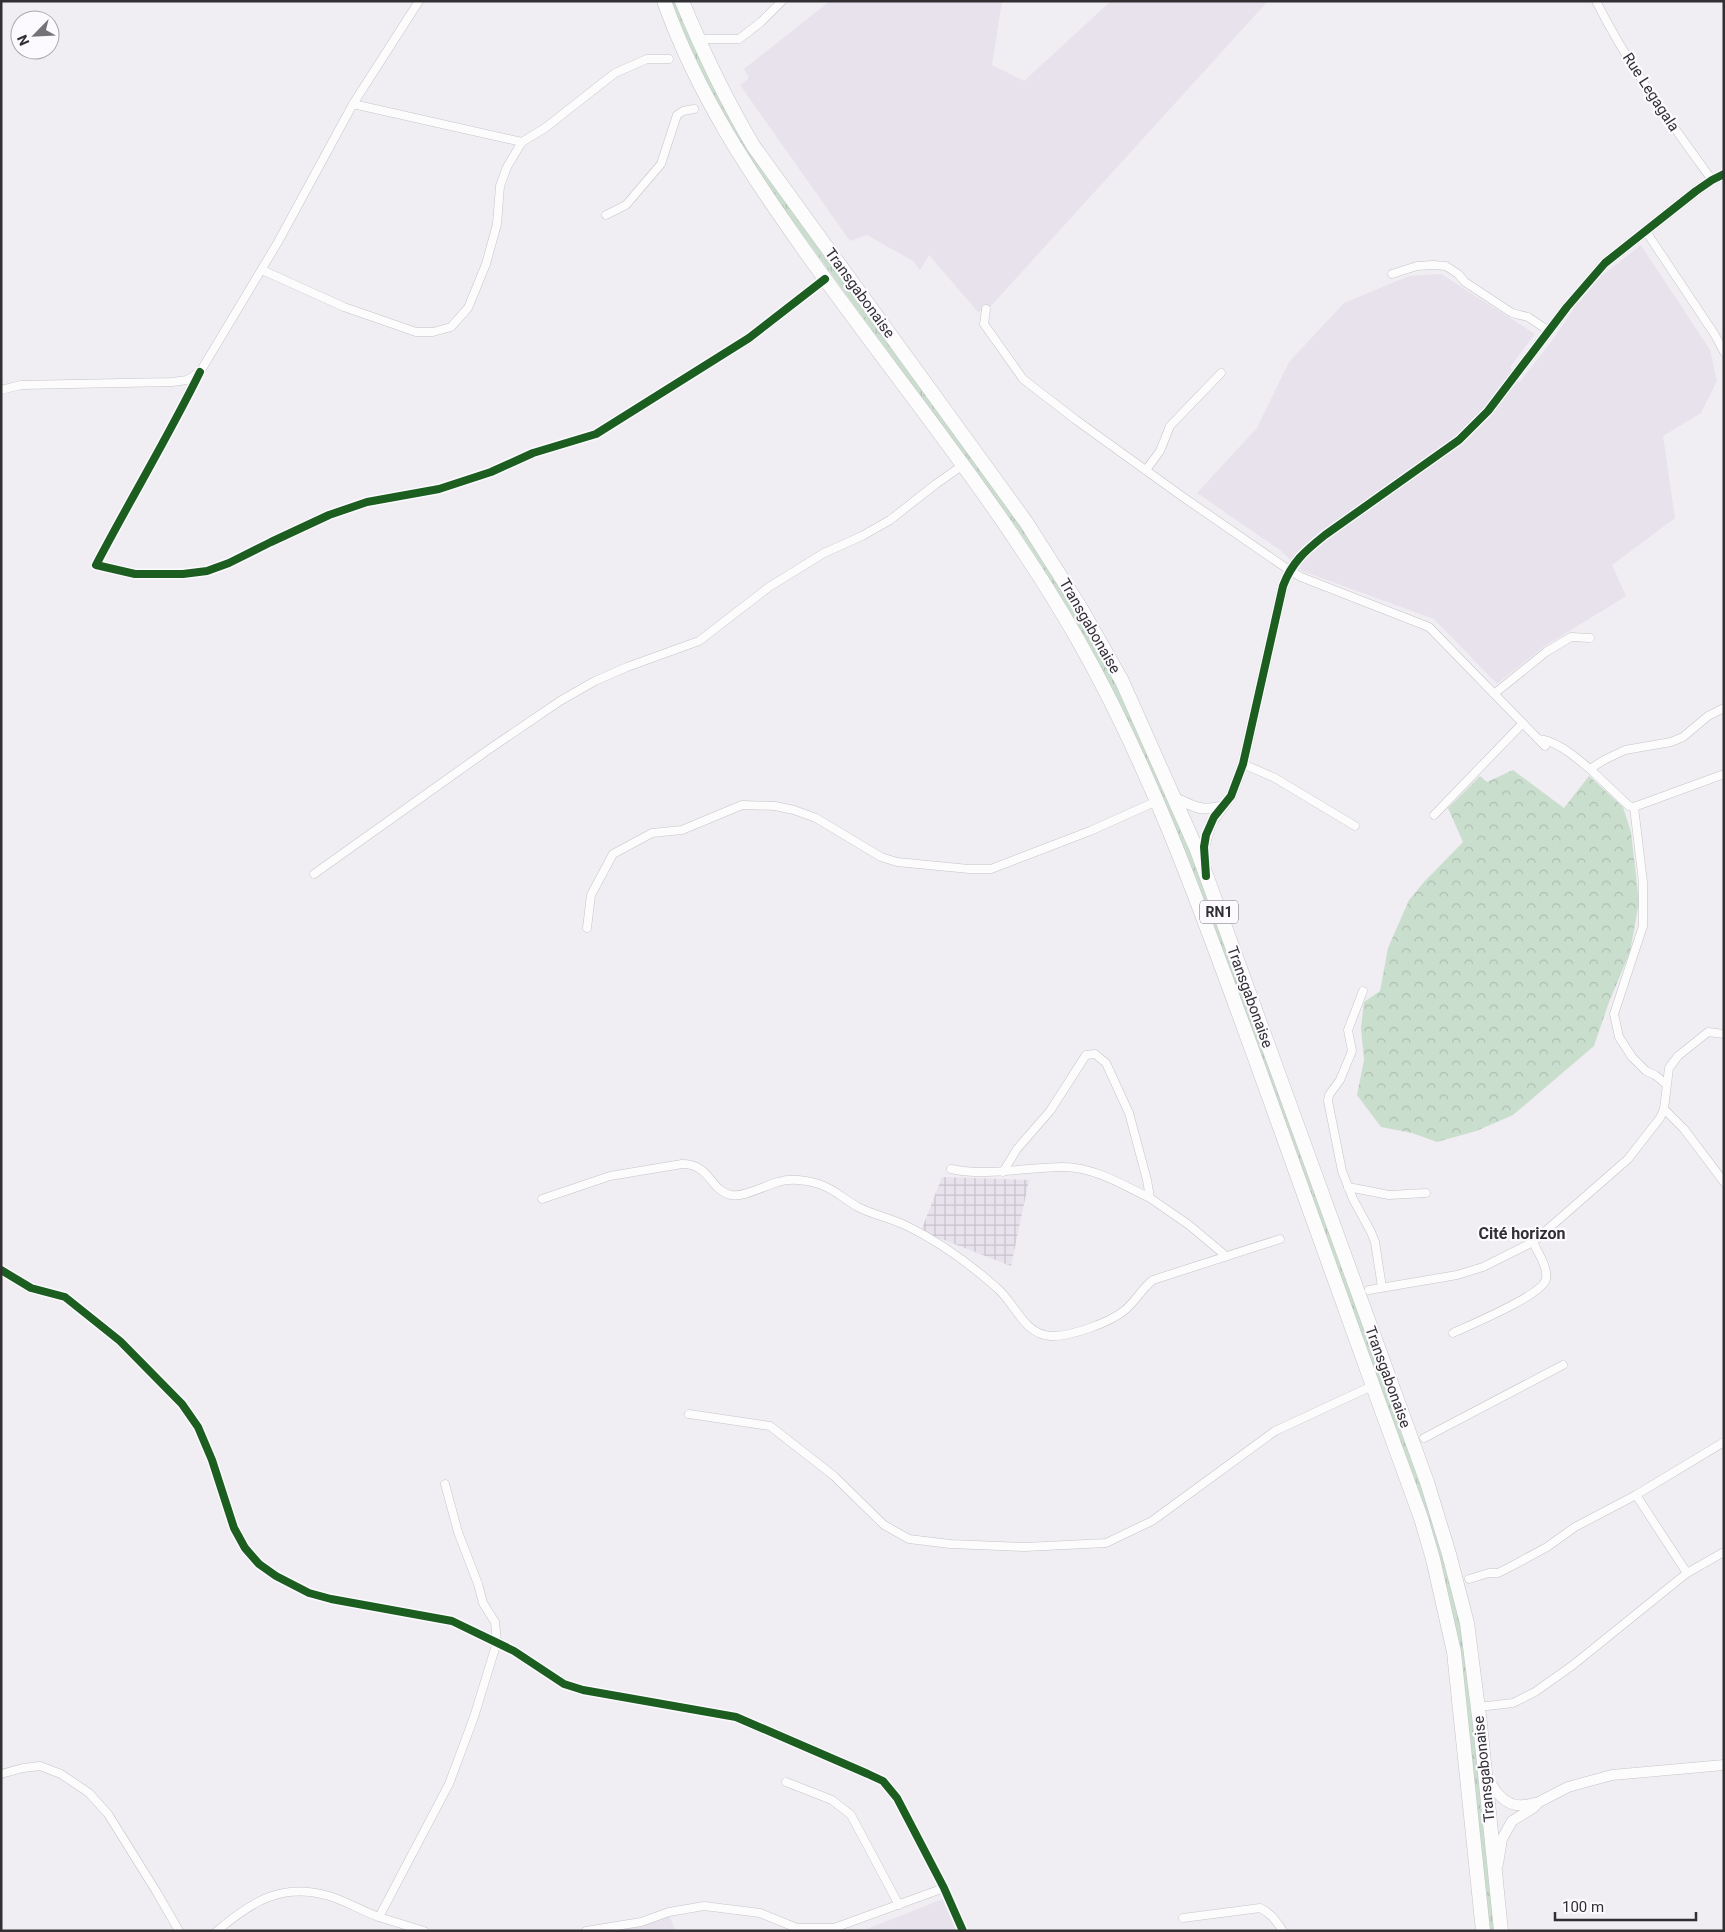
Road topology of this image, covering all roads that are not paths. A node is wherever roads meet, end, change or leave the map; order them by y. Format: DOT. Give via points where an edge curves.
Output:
graph roads {
  1 [pos="419,1"];
  2 [pos="664,1"];
  3 [pos="682,1"];
  4 [pos="782,1"];
  5 [pos="1596,1"];
  6 [pos="698,39"];
  7 [pos="669,59"];
  8 [pos="353,104"];
  9 [pos="694,108"];
  10 [pos="522,142"];
  11 [pos="1724,174"];
  12 [pos="1712,180"];
  13 [pos="606,215"];
  14 [pos="1645,230"];
  15 [pos="262,270"];
  16 [pos="1392,274"];
  17 [pos="825,279"];
  18 [pos="986,309"];
  19 [pos="1550,331"];
  20 [pos="1724,352"];
  21 [pos="200,372"];
  22 [pos="1221,373"];
  23 [pos="1,390"];
  24 [pos="963,466"];
  25 [pos="1146,470"];
  26 [pos="1289,570"];
  27 [pos="1590,638"];
  28 [pos="1494,694"];
  29 [pos="1724,708"];
  30 [pos="1523,723"];
  31 [pos="1538,738"];
  32 [pos="1545,746"];
  33 [pos="1243,764"];
  34 [pos="1590,768"];
  35 [pos="1724,774"];
  36 [pos="1175,798"];
  37 [pos="1157,801"];
  38 [pos="1224,806"];
  39 [pos="1634,806"];
  40 [pos="1434,815"];
  41 [pos="1355,826"];
  42 [pos="314,874"];
  43 [pos="1206,876"];
  44 [pos="588,928"];
  45 [pos="1363,991"];
  46 [pos="1724,1034"];
  47 [pos="1666,1084"];
  48 [pos="1664,1109"];
  49 [pos="951,1169"];
  50 [pos="1003,1172"];
  51 [pos="1724,1182"];
  52 [pos="1348,1187"];
  53 [pos="1426,1193"];
  54 [pos="1150,1198"];
  55 [pos="542,1199"];
  56 [pos="1280,1239"];
  57 [pos="1533,1242"];
  58 [pos="1226,1256"];
  59 [pos="1,1270"];
  60 [pos="1382,1287"];
  61 [pos="1369,1290"];
  62 [pos="1453,1333"];
  63 [pos="1563,1365"];
  64 [pos="1372,1386"];
  65 [pos="688,1414"];
  66 [pos="1424,1438"];
  67 [pos="1724,1442"];
  68 [pos="445,1484"];
  69 [pos="1636,1494"];
  70 [pos="1724,1552"];
  71 [pos="1687,1573"];
  72 [pos="1469,1579"];
  73 [pos="497,1642"];
  74 [pos="1478,1707"];
  75 [pos="1724,1765"];
  76 [pos="1484,1769"];
  77 [pos="1,1774"];
  78 [pos="786,1782"];
  79 [pos="1539,1802"];
  80 [pos="1496,1877"];
  81 [pos="944,1888"];
  82 [pos="899,1905"];
  83 [pos="379,1918"];
  84 [pos="1183,1918"];
  85 [pos="178,1931"];
  86 [pos="218,1931"];
  87 [pos="424,1931"];
  88 [pos="586,1931"];
  89 [pos="963,1931"];
  90 [pos="1283,1931"];
  91 [pos="1483,1931"];
  92 [pos="1501,1931"];
  1 -- 8 [label="street"];
  2 -- 17 [label="highway, Transgabonaise / RN1" via="694,74 728,137"];
  3 -- 6 [label="highway, Transgabonaise / RN1"];
  4 -- 6 [label="street" via="739,39"];
  5 -- 12 [label="street, Rue Legagala" via="1642,80"];
  6 -- 36 [label="highway, Transgabonaise / RN1" via="728,103 763,160 999,483 1062,577 1122,681"];
  7 -- 10 [label="street" via="648,59 615,73"];
  8 -- 10 [label="street"];
  8 -- 15 [label="street"];
  9 -- 13 [label="street" via="677,115 661,164 626,205"];
  10 -- 15 [label="street" via="500,186 498,224 486,264 468,308 451,327 416,332 344,307"];
  11 -- 12 [label="street"];
  12 -- 14 [label="street"];
  14 -- 19 [label="street" via="1589,280"];
  14 -- 20 [label="street"];
  15 -- 21 [label="street"];
  16 -- 19 [label="street" via="1417,266 1446,266 1512,313 1528,317"];
  17 -- 21 [label="street" via="749,338 596,434 533,453 491,472 439,489 366,502 329,515 229,564 207,571 135,574 96,565"];
  17 -- 24 [label="highway, Transgabonaise / RN1"];
  18 -- 25 [label="street" via="984,324 1023,379"];
  19 -- 26 [label="street" via="1488,411 1459,440 1325,535"];
  21 -- 23 [label="street" via="187,380 172,382 21,385"];
  22 -- 25 [label="street" via="1170,426 1160,451"];
  24 -- 37 [label="highway, Transgabonaise / RN1" via="1030,562 1080,644"];
  24 -- 42 [label="street" via="890,520 824,553 769,587 699,641 603,678 560,701"];
  25 -- 26 [label="street"];
  26 -- 28 [label="street" via="1429,627"];
  26 -- 33 [label="street"];
  27 -- 28 [label="street" via="1572,637 1546,652"];
  28 -- 30 [label="street"];
  29 -- 34 [label="street" via="1708,716 1683,737 1626,750"];
  30 -- 31 [label="street"];
  30 -- 40 [label="street"];
  31 -- 32 [label="street"];
  31 -- 34 [label="street" via="1570,753"];
  33 -- 38 [label="street"];
  33 -- 41 [label="street" via="1275,778"];
  34 -- 39 [label="street" via="1629,806"];
  35 -- 39 [label="street"];
  36 -- 38 [label="street" via="1206,810"];
  36 -- 43 [label="highway, Transgabonaise / RN1"];
  37 -- 44 [label="street" via="991,869 969,870 897,862 881,857 816,818 775,806 742,805 682,830 652,833 614,854 591,895"];
  37 -- 64 [label="highway, Transgabonaise / RN1" via="1208,929"];
  38 -- 43 [label="street" via="1214,817 1206,835"];
  39 -- 47 [label="street" via="1643,926 1614,1014 1619,1037 1632,1057"];
  43 -- 74 [label="highway, Transgabonaise / RN1" via="1437,1513 1467,1623"];
  45 -- 52 [label="street" via="1348,1030 1352,1051 1328,1101"];
  46 -- 47 [label="street" via="1708,1032 1678,1056 1669,1068"];
  47 -- 48 [label="street"];
  48 -- 51 [label="street" via="1684,1129"];
  48 -- 57 [label="street" via="1618,1170"];
  49 -- 50 [label="street"];
  50 -- 54 [label="street" via="1064,1167 1091,1171"];
  50 -- 54 [label="street" via="1050,1111 1078,1064 1086,1055 1095,1054 1106,1063 1129,1113"];
  52 -- 53 [label="street" via="1389,1195"];
  52 -- 60 [label="street" via="1375,1242"];
  54 -- 58 [label="street"];
  55 -- 58 [label="street" via="610,1176 682,1164 701,1168 729,1195 737,1196 780,1181 802,1180 821,1184 856,1207 906,1225 943,1246 1001,1291 1029,1328 1041,1335 1053,1336 1110,1321 1153,1280"];
  56 -- 58 [label="street"];
  57 -- 60 [label="street" via="1483,1268 1436,1280"];
  57 -- 62 [label="street" via="1546,1270 1542,1288"];
  59 -- 73 [label="street" via="31,1288 65,1297 120,1340 182,1404 198,1427 212,1460 234,1528 244,1548 259,1564 309,1593 452,1621"];
  60 -- 61 [label="street"];
  63 -- 66 [label="street"];
  64 -- 65 [label="street" via="1276,1431 1152,1521 1106,1543 1034,1546 950,1544 909,1539 884,1524 834,1476 770,1426"];
  64 -- 91 [label="highway, Transgabonaise / RN1" via="1421,1518 1448,1620"];
  67 -- 69 [label="street"];
  68 -- 73 [label="street" via="483,1602 495,1622"];
  69 -- 71 [label="street"];
  69 -- 72 [label="street" via="1512,1566 1498,1573"];
  70 -- 71 [label="street"];
  71 -- 74 [label="street" via="1535,1692 1513,1703"];
  73 -- 81 [label="street" via="564,1684 736,1717 883,1782 897,1798"];
  73 -- 83 [label="street" via="449,1784"];
  74 -- 76 [label="highway, Transgabonaise / RN1"];
  75 -- 79 [label="street" via="1612,1775 1575,1785"];
  76 -- 79 [label="street" via="1497,1793 1508,1803 1524,1806"];
  76 -- 80 [label="highway, Transgabonaise / RN1"];
  77 -- 85 [label="street" via="40,1766 61,1774 90,1794 108,1814"];
  78 -- 82 [label="street" via="832,1800 851,1815"];
  79 -- 80 [label="street" via="1518,1816 1506,1830"];
  80 -- 92 [label="highway, Transgabonaise / RN1"];
  81 -- 82 [label="street"];
  81 -- 89 [label="street"];
  82 -- 88 [label="street" via="834,1928 796,1928 760,1913 704,1906 669,1912 641,1922"];
  83 -- 86 [label="street" via="331,1896 284,1892 253,1904"];
  83 -- 87 [label="street"];
  84 -- 90 [label="street" via="1260,1908 1274,1917"];
}
